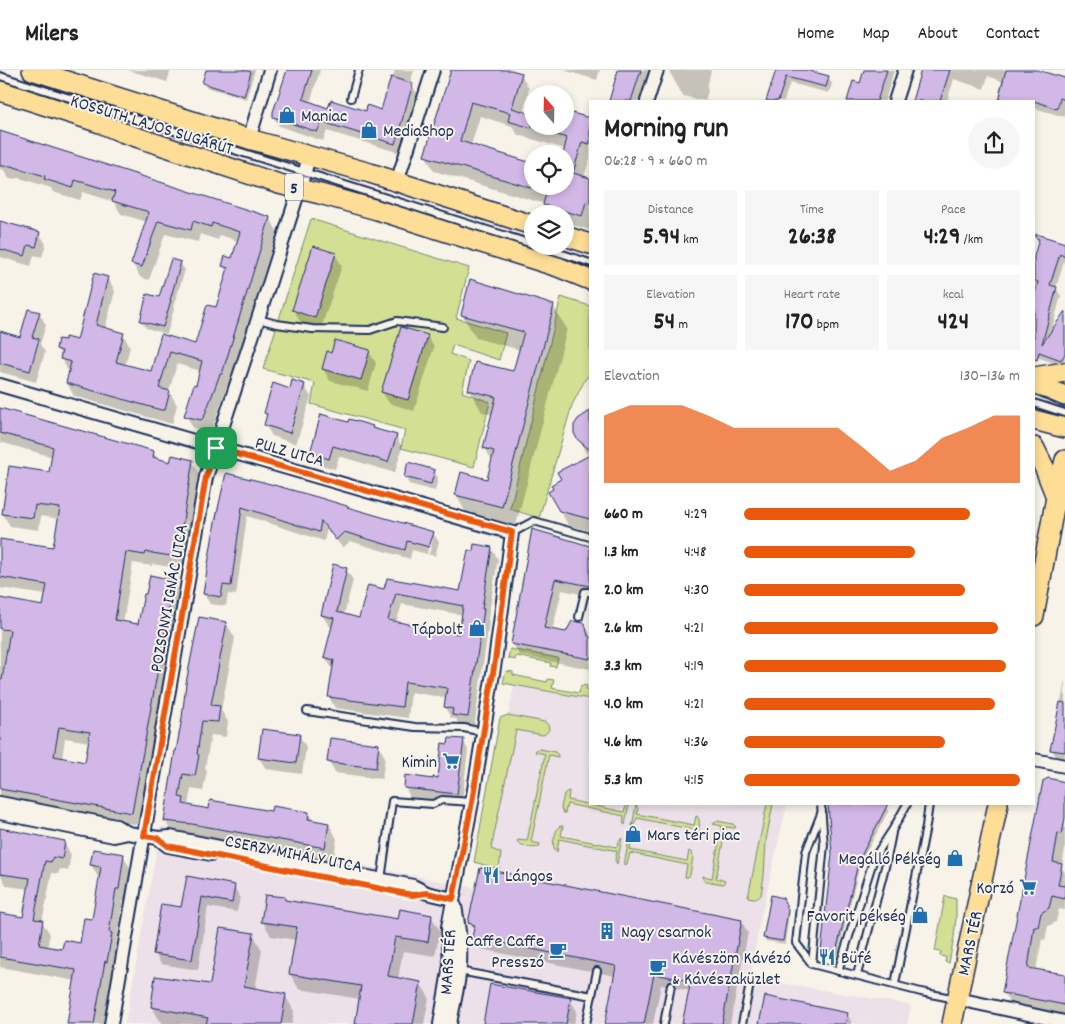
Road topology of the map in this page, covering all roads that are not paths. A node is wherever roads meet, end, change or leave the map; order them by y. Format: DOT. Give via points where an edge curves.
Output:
graph roads {
  1 [pos="32,70"];
  2 [pos="270,70"];
  3 [pos="359,70"];
  4 [pos="432,70"];
  5 [pos="657,70"];
  6 [pos="905,70"];
  7 [pos="0,76"];
  8 [pos="0,91"];
  9 [pos="351,98"];
  10 [pos="647,100"];
  11 [pos="895,100"];
  12 [pos="249,139"];
  13 [pos="305,172"];
  14 [pos="397,182"];
  15 [pos="524,222"];
  16 [pos="574,239"];
  17 [pos="524,241"];
  18 [pos="589,244"];
  19 [pos="566,255"];
  20 [pos="589,263"];
  21 [pos="589,280"];
  22 [pos="258,318"];
  23 [pos="443,327"];
  24 [pos="1065,372"];
  25 [pos="1035,377"];
  26 [pos="1035,383"];
  27 [pos="0,385"];
  28 [pos="1065,396"];
  29 [pos="1035,403"];
  30 [pos="1065,413"];
  31 [pos="1035,420"];
  32 [pos="1065,428"];
  33 [pos="216,448"];
  34 [pos="1035,449"];
  35 [pos="1065,460"];
  36 [pos="1056,497"];
  37 [pos="512,532"];
  38 [pos="589,537"];
  39 [pos="589,592"];
  40 [pos="1035,611"];
  41 [pos="579,616"];
  42 [pos="307,711"];
  43 [pos="483,732"];
  44 [pos="1035,760"];
  45 [pos="1065,766"];
  46 [pos="472,802"];
  47 [pos="0,803"];
  48 [pos="899,805"];
  49 [pos="906,805"];
  50 [pos="929,805"];
  51 [pos="998,805"];
  52 [pos="822,807"];
  53 [pos="902,812"];
  54 [pos="0,813"];
  55 [pos="893,829"];
  56 [pos="128,833"];
  57 [pos="144,836"];
  58 [pos="158,838"];
  59 [pos="381,880"];
  60 [pos="427,893"];
  61 [pos="453,899"];
  62 [pos="812,964"];
  63 [pos="459,971"];
  64 [pos="597,971"];
  65 [pos="838,971"];
  66 [pos="857,975"];
  67 [pos="750,984"];
  68 [pos="895,984"];
  69 [pos="671,985"];
  70 [pos="592,996"];
  71 [pos="958,999"];
  72 [pos="1065,1022"];
  73 [pos="111,1024"];
  74 [pos="440,1024"];
  75 [pos="450,1024"];
  76 [pos="586,1024"];
  77 [pos="664,1024"];
  78 [pos="742,1024"];
  79 [pos="952,1024"];
  1 -- 12 [label="main road, KOSSUTH LAJOS SUGÁRÚT / 5"];
  2 -- 12 [label="street"];
  3 -- 9 [label="lane"];
  4 -- 14 [label="street"];
  5 -- 10 [label="street"];
  6 -- 11 [label="street"];
  7 -- 13 [label="lane, KOSSUTH LAJOS SUGÁRÚT"];
  8 -- 13 [label="main road, KOSSUTH LAJOS SUGÁRÚT / 5" via="279,184"];
  12 -- 13 [label="main road, KOSSUTH LAJOS SUGÁRÚT / 5"];
  13 -- 14 [label="main road, KOSSUTH LAJOS SUGÁRÚT / 5"];
  13 -- 17 [label="lane, KOSSUTH LAJOS SUGÁRÚT"];
  13 -- 21 [label="main road, KOSSUTH LAJOS SUGÁRÚT / 5" via="378,210"];
  13 -- 22 [label="street, POZSONYI IGNÁC UTCA"];
  14 -- 15 [label="main road, KOSSUTH LAJOS SUGÁRÚT / 5"];
  16 -- 18 [label="main road"];
  19 -- 20 [label="lane"];
  22 -- 23 [label="lane" via="312,329 370,330 398,321"];
  22 -- 33 [label="street, POZSONYI IGNÁC UTCA"];
  24 -- 25 [label="main road"];
  26 -- 28 [label="main road"];
  27 -- 33 [label="street, PULZ UTCA"];
  29 -- 30 [label="lane"];
  31 -- 32 [label="main road"];
  33 -- 37 [label="street, PULZ UTCA"];
  33 -- 57 [label="street, POZSONYI IGNÁC UTCA" via="206,477"];
  34 -- 36 [label="main road"];
  35 -- 36 [label="main road"];
  36 -- 40 [label="main road"];
  37 -- 38 [label="lane" via="534,521"];
  37 -- 43 [label="street, MARS TÉR"];
  39 -- 41 [label="lane" via="585,592"];
  42 -- 43 [label="lane" via="415,727 464,728"];
  43 -- 46 [label="street, MARS TÉR"];
  44 -- 45 [label="street"];
  46 -- 59 [label="lane" via="392,801"];
  46 -- 61 [label="street, MARS TÉR"];
  47 -- 56 [label="street, CSERZY MIHÁLY UTCA" via="116,826"];
  48 -- 53 [label="lane"];
  49 -- 53 [label="lane"];
  50 -- 68 [label="lane"];
  51 -- 71 [label="main road, MARS TÉR"];
  52 -- 62 [label="lane" via="824,845"];
  52 -- 62 [label="lane" via="806,852 796,943"];
  53 -- 55 [label="lane"];
  54 -- 56 [label="street, CSERZY MIHÁLY UTCA" via="114,836"];
  55 -- 65 [label="lane" via="874,858"];
  55 -- 66 [label="lane"];
  56 -- 57 [label="street, CSERZY MIHÁLY UTCA"];
  57 -- 58 [label="street, CSERZY MIHÁLY UTCA"];
  57 -- 73 [label="street, POZSONYI IGNÁC UTCA"];
  58 -- 59 [label="street, CSERZY MIHÁLY UTCA" via="170,837"];
  58 -- 60 [label="street, CSERZY MIHÁLY UTCA" via="168,846 412,895"];
  59 -- 60 [label="street, CSERZY MIHÁLY UTCA" via="413,886"];
  60 -- 61 [label="street, CSERZY MIHÁLY UTCA"];
  61 -- 63 [label="street, MARS TÉR" via="460,945"];
  61 -- 74 [label="street, MARS TÉR" via="448,927 450,965"];
  62 -- 65 [label="lane"];
  63 -- 70 [label="lane"];
  63 -- 75 [label="street, MARS TÉR"];
  64 -- 70 [label="lane"];
  65 -- 66 [label="lane"];
  66 -- 68 [label="lane"];
  67 -- 78 [label="lane"];
  68 -- 71 [label="lane"];
  69 -- 77 [label="lane"];
  70 -- 76 [label="lane"];
  71 -- 72 [label="street"];
  71 -- 79 [label="main road, MARS TÉR"];
}
